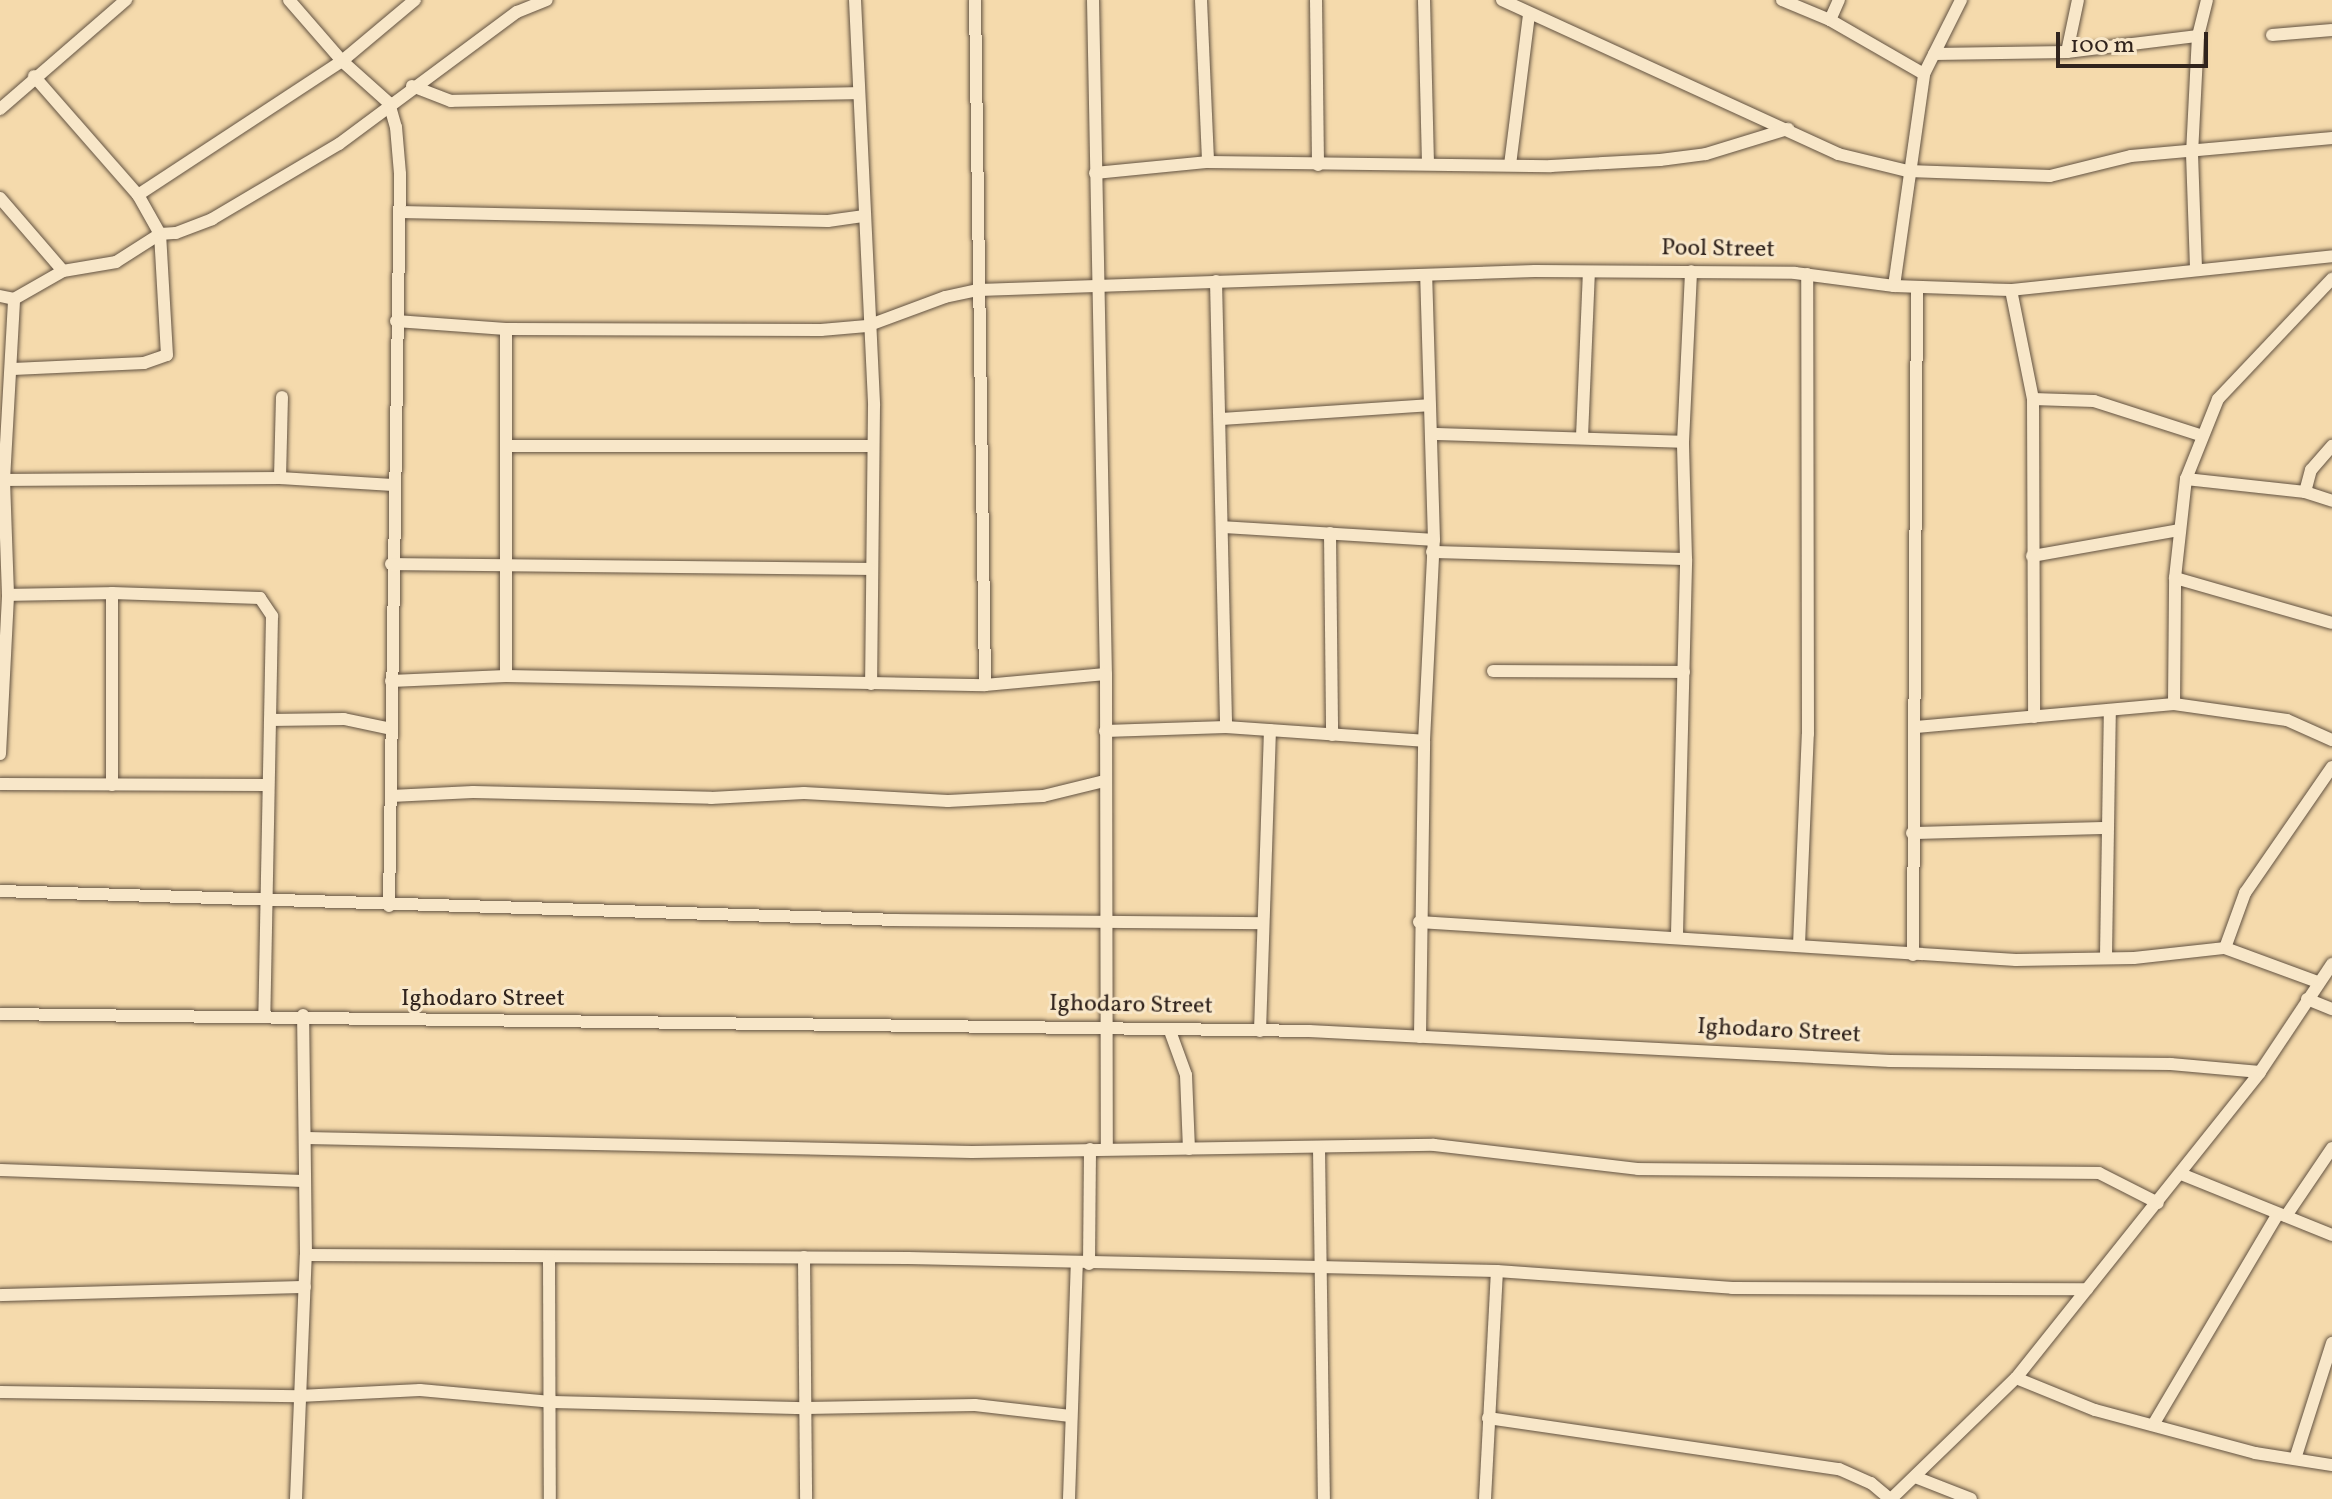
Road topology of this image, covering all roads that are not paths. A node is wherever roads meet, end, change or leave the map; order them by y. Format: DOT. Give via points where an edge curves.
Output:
graph roads {
  1 [pos="126,0"];
  2 [pos="289,0"];
  3 [pos="415,0"];
  4 [pos="547,0"];
  5 [pos="855,0"];
  6 [pos="975,0"];
  7 [pos="1093,0"];
  8 [pos="1201,0"];
  9 [pos="1316,0"];
  10 [pos="1424,0"];
  11 [pos="1502,0"];
  12 [pos="1782,0"];
  13 [pos="1839,0"];
  14 [pos="1961,0"];
  15 [pos="2078,0"];
  16 [pos="2207,0"];
  17 [pos="1529,14"];
  18 [pos="1830,20"];
  19 [pos="2332,30"];
  20 [pos="2272,35"];
  21 [pos="2198,36"];
  22 [pos="2067,52"];
  23 [pos="1934,54"];
  24 [pos="342,61"];
  25 [pos="1924,74"];
  26 [pos="34,76"];
  27 [pos="412,86"];
  28 [pos="858,93"];
  29 [pos="389,103"];
  30 [pos="0,109"];
  31 [pos="1788,129"];
  32 [pos="2332,138"];
  33 [pos="2192,154"];
  34 [pos="1208,162"];
  35 [pos="1428,163"];
  36 [pos="1318,165"];
  37 [pos="1510,165"];
  38 [pos="1908,171"];
  39 [pos="1095,173"];
  40 [pos="138,195"];
  41 [pos="0,198"];
  42 [pos="400,212"];
  43 [pos="863,216"];
  44 [pos="160,234"];
  45 [pos="2332,256"];
  46 [pos="2196,268"];
  47 [pos="63,271"];
  48 [pos="1691,271"];
  49 [pos="1589,272"];
  50 [pos="1807,274"];
  51 [pos="1426,275"];
  52 [pos="2332,279"];
  53 [pos="1216,281"];
  54 [pos="1100,284"];
  55 [pos="1894,286"];
  56 [pos="1917,287"];
  57 [pos="979,290"];
  58 [pos="2011,290"];
  59 [pos="0,296"];
  60 [pos="14,299"];
  61 [pos="396,321"];
  62 [pos="867,326"];
  63 [pos="506,329"];
  64 [pos="13,369"];
  65 [pos="282,397"];
  66 [pos="2033,399"];
  67 [pos="1430,405"];
  68 [pos="1220,419"];
  69 [pos="1435,434"];
  70 [pos="2203,436"];
  71 [pos="1582,437"];
  72 [pos="1683,442"];
  73 [pos="508,446"];
  74 [pos="872,446"];
  75 [pos="2332,446"];
  76 [pos="280,478"];
  77 [pos="2186,479"];
  78 [pos="2,480"];
  79 [pos="393,485"];
  80 [pos="2305,492"];
  81 [pos="2332,501"];
  82 [pos="1222,527"];
  83 [pos="2180,530"];
  84 [pos="1330,533"];
  85 [pos="1433,546"];
  86 [pos="2032,556"];
  87 [pos="1686,559"];
  88 [pos="391,564"];
  89 [pos="507,566"];
  90 [pos="869,569"];
  91 [pos="2175,578"];
  92 [pos="112,593"];
  93 [pos="8,595"];
  94 [pos="2332,623"];
  95 [pos="1493,671"];
  96 [pos="1684,672"];
  97 [pos="1106,674"];
  98 [pos="506,676"];
  99 [pos="391,681"];
  100 [pos="871,684"];
  101 [pos="985,685"];
  102 [pos="2174,704"];
  103 [pos="2110,710"];
  104 [pos="2034,717"];
  105 [pos="270,720"];
  106 [pos="1226,727"];
  107 [pos="1916,727"];
  108 [pos="391,729"];
  109 [pos="1270,730"];
  110 [pos="1105,731"];
  111 [pos="1332,735"];
  112 [pos="2332,740"];
  113 [pos="1424,741"];
  114 [pos="0,754"];
  115 [pos="2332,767"];
  116 [pos="1104,781"];
  117 [pos="0,784"];
  118 [pos="112,785"];
  119 [pos="268,785"];
  120 [pos="391,796"];
  121 [pos="2106,828"];
  122 [pos="1912,833"];
  123 [pos="0,891"];
  124 [pos="262,901"];
  125 [pos="389,906"];
  126 [pos="1103,920"];
  127 [pos="1419,922"];
  128 [pos="1263,923"];
  129 [pos="1677,934"];
  130 [pos="1799,945"];
  131 [pos="2225,948"];
  132 [pos="1913,955"];
  133 [pos="2106,956"];
  134 [pos="2332,964"];
  135 [pos="2318,982"];
  136 [pos="2307,999"];
  137 [pos="2332,1009"];
  138 [pos="0,1014"];
  139 [pos="303,1015"];
  140 [pos="264,1017"];
  141 [pos="1104,1028"];
  142 [pos="1170,1031"];
  143 [pos="1260,1031"];
  144 [pos="1420,1037"];
  145 [pos="2260,1072"];
  146 [pos="306,1138"];
  147 [pos="1107,1147"];
  148 [pos="1319,1148"];
  149 [pos="2332,1148"];
  150 [pos="1090,1149"];
  151 [pos="1189,1149"];
  152 [pos="0,1170"];
  153 [pos="2181,1174"];
  154 [pos="304,1181"];
  155 [pos="2158,1203"];
  156 [pos="2282,1215"];
  157 [pos="2332,1235"];
  158 [pos="306,1255"];
  159 [pos="549,1257"];
  160 [pos="804,1257"];
  161 [pos="1083,1264"];
  162 [pos="1319,1269"];
  163 [pos="1497,1271"];
  164 [pos="305,1287"];
  165 [pos="2087,1289"];
  166 [pos="0,1295"];
  167 [pos="2332,1343"];
  168 [pos="2328,1365"];
  169 [pos="2016,1378"];
  170 [pos="0,1392"];
  171 [pos="299,1396"];
  172 [pos="553,1402"];
  173 [pos="806,1408"];
  174 [pos="1070,1416"];
  175 [pos="1488,1418"];
  176 [pos="2153,1425"];
  177 [pos="2295,1459"];
  178 [pos="2332,1465"];
  179 [pos="1915,1477"];
  180 [pos="296,1499"];
  181 [pos="550,1499"];
  182 [pos="806,1499"];
  183 [pos="1069,1499"];
  184 [pos="1324,1499"];
  185 [pos="1485,1499"];
  186 [pos="1890,1499"];
  187 [pos="1971,1499"];
  1 -- 26 [label="street"];
  2 -- 24 [label="street"];
  3 -- 24 [label="street"];
  4 -- 27 [label="street" via="517,12"];
  5 -- 28 [label="street"];
  6 -- 57 [label="street"];
  7 -- 39 [label="street"];
  8 -- 34 [label="street"];
  9 -- 36 [label="street"];
  10 -- 35 [label="street"];
  11 -- 17 [label="street"];
  12 -- 18 [label="street"];
  13 -- 18 [label="street"];
  14 -- 23 [label="street"];
  15 -- 22 [label="street"];
  16 -- 21 [label="street"];
  17 -- 31 [label="street"];
  17 -- 37 [label="street"];
  18 -- 25 [label="street"];
  19 -- 20 [label="street"];
  21 -- 22 [label="street"];
  21 -- 33 [label="street"];
  22 -- 23 [label="street"];
  23 -- 25 [label="street"];
  24 -- 29 [label="street"];
  24 -- 40 [label="street"];
  25 -- 38 [label="street"];
  26 -- 30 [label="street"];
  26 -- 40 [label="street"];
  27 -- 28 [label="street" via="451,101"];
  27 -- 29 [label="street"];
  28 -- 43 [label="street"];
  29 -- 42 [label="street" via="396,127"];
  29 -- 44 [label="street" via="339,144 212,219"];
  31 -- 37 [label="street" via="1719,151 1660,160"];
  31 -- 38 [label="street" via="1838,154"];
  32 -- 33 [label="street"];
  33 -- 38 [label="street" via="2131,156 2024,178"];
  33 -- 46 [label="street"];
  34 -- 36 [label="street"];
  34 -- 39 [label="street"];
  35 -- 36 [label="street"];
  35 -- 37 [label="street"];
  38 -- 55 [label="street"];
  39 -- 54 [label="street"];
  40 -- 44 [label="street"];
  41 -- 47 [label="street"];
  42 -- 43 [label="street" via="828,221"];
  42 -- 61 [label="street"];
  43 -- 62 [label="street"];
  44 -- 47 [label="street" via="116,262"];
  44 -- 64 [label="street" via="165,358"];
  45 -- 46 [label="street, Pool Street"];
  46 -- 58 [label="street, Pool Street"];
  47 -- 60 [label="street"];
  48 -- 49 [label="street, Pool Street"];
  48 -- 50 [label="street, Pool Street"];
  48 -- 72 [label="street"];
  49 -- 51 [label="street, Pool Street"];
  49 -- 71 [label="street"];
  50 -- 55 [label="street, Pool Street"];
  50 -- 130 [label="street" via="1808,734"];
  51 -- 53 [label="street, Pool Street"];
  51 -- 67 [label="street"];
  52 -- 70 [label="street" via="2247,363 2218,399"];
  53 -- 54 [label="street, Pool Street"];
  53 -- 68 [label="street"];
  54 -- 57 [label="street, Pool Street"];
  54 -- 97 [label="street"];
  55 -- 56 [label="street, Pool Street"];
  56 -- 58 [label="street, Pool Street"];
  56 -- 107 [label="street"];
  57 -- 62 [label="street, Pool Street"];
  57 -- 101 [label="street"];
  58 -- 66 [label="street"];
  59 -- 60 [label="street"];
  60 -- 64 [label="street"];
  61 -- 63 [label="street, Pool Street"];
  61 -- 79 [label="street"];
  62 -- 63 [label="street, Pool Street" via="746,332"];
  62 -- 74 [label="street"];
  63 -- 73 [label="street"];
  64 -- 78 [label="street"];
  65 -- 76 [label="street"];
  66 -- 70 [label="street" via="2070,396 2094,401"];
  66 -- 86 [label="street"];
  67 -- 68 [label="street"];
  67 -- 69 [label="street"];
  68 -- 82 [label="street"];
  69 -- 71 [label="street"];
  69 -- 85 [label="street"];
  70 -- 77 [label="street"];
  71 -- 72 [label="street"];
  72 -- 87 [label="street"];
  73 -- 74 [label="street"];
  73 -- 89 [label="street"];
  74 -- 90 [label="street"];
  75 -- 80 [label="street" via="2311,470"];
  76 -- 78 [label="street"];
  76 -- 79 [label="street"];
  77 -- 80 [label="street"];
  77 -- 83 [label="street"];
  78 -- 93 [label="street"];
  79 -- 88 [label="street"];
  80 -- 81 [label="street"];
  82 -- 84 [label="street"];
  82 -- 106 [label="street"];
  83 -- 86 [label="street"];
  83 -- 91 [label="street"];
  84 -- 85 [label="street"];
  84 -- 111 [label="street"];
  85 -- 87 [label="street"];
  85 -- 113 [label="street"];
  86 -- 104 [label="street"];
  87 -- 96 [label="street"];
  88 -- 89 [label="street"];
  88 -- 99 [label="street"];
  89 -- 90 [label="street"];
  89 -- 98 [label="street"];
  90 -- 100 [label="street"];
  91 -- 94 [label="street"];
  91 -- 102 [label="street"];
  92 -- 93 [label="street"];
  92 -- 105 [label="street" via="260,598 272,616"];
  92 -- 118 [label="street"];
  93 -- 114 [label="street"];
  95 -- 96 [label="street"];
  96 -- 129 [label="street"];
  97 -- 101 [label="street"];
  97 -- 110 [label="street"];
  98 -- 99 [label="street"];
  98 -- 100 [label="street"];
  99 -- 108 [label="street"];
  100 -- 101 [label="street"];
  102 -- 103 [label="street"];
  102 -- 112 [label="street" via="2287,720"];
  103 -- 104 [label="street"];
  103 -- 121 [label="street"];
  104 -- 107 [label="street"];
  105 -- 108 [label="street" via="344,719"];
  105 -- 119 [label="street"];
  106 -- 109 [label="street"];
  106 -- 110 [label="street"];
  107 -- 122 [label="street"];
  108 -- 120 [label="street"];
  109 -- 111 [label="street"];
  109 -- 128 [label="street"];
  110 -- 116 [label="street"];
  111 -- 113 [label="street"];
  113 -- 127 [label="street"];
  115 -- 131 [label="street" via="2245,893"];
  116 -- 120 [label="street" via="1043,796 948,801 804,793 711,798 473,792"];
  116 -- 126 [label="street"];
  117 -- 118 [label="street"];
  118 -- 119 [label="street"];
  119 -- 124 [label="street"];
  120 -- 125 [label="street"];
  121 -- 122 [label="street"];
  121 -- 133 [label="street"];
  122 -- 132 [label="street"];
  123 -- 124 [label="street"];
  124 -- 125 [label="street"];
  124 -- 140 [label="street"];
  125 -- 126 [label="street" via="897,920"];
  126 -- 128 [label="street"];
  126 -- 141 [label="street"];
  127 -- 129 [label="street"];
  127 -- 144 [label="street"];
  128 -- 143 [label="street"];
  129 -- 130 [label="street"];
  130 -- 132 [label="street"];
  131 -- 133 [label="street"];
  131 -- 135 [label="street"];
  132 -- 133 [label="street" via="2016,960"];
  134 -- 135 [label="street"];
  135 -- 136 [label="street"];
  136 -- 137 [label="street"];
  136 -- 145 [label="street"];
  138 -- 140 [label="street, Ighodaro Street"];
  139 -- 140 [label="street, Ighodaro Street"];
  139 -- 141 [label="street, Ighodaro Street" via="379,1021"];
  139 -- 146 [label="street"];
  141 -- 142 [label="street, Ighodaro Street"];
  141 -- 147 [label="street"];
  142 -- 143 [label="street, Ighodaro Street"];
  142 -- 151 [label="street" via="1186,1075"];
  143 -- 144 [label="street, Ighodaro Street"];
  144 -- 145 [label="street, Ighodaro Street" via="1890,1061 2171,1064"];
  145 -- 153 [label="street"];
  146 -- 150 [label="street" via="972,1152"];
  146 -- 154 [label="street"];
  147 -- 150 [label="street"];
  147 -- 151 [label="street"];
  148 -- 151 [label="street"];
  148 -- 155 [label="street" via="1486,1148 1654,1170 2069,1171 2099,1173"];
  148 -- 162 [label="street"];
  149 -- 156 [label="street"];
  150 -- 161 [label="street"];
  152 -- 154 [label="street"];
  153 -- 155 [label="street"];
  153 -- 156 [label="street"];
  154 -- 158 [label="street"];
  155 -- 165 [label="street"];
  156 -- 157 [label="street"];
  156 -- 176 [label="street"];
  158 -- 159 [label="street"];
  158 -- 164 [label="street"];
  159 -- 160 [label="street"];
  159 -- 172 [label="street"];
  160 -- 161 [label="street"];
  160 -- 173 [label="street"];
  161 -- 162 [label="street"];
  161 -- 174 [label="street"];
  162 -- 163 [label="street"];
  162 -- 184 [label="street"];
  163 -- 165 [label="street" via="1732,1288"];
  163 -- 175 [label="street"];
  164 -- 166 [label="street"];
  164 -- 171 [label="street"];
  165 -- 169 [label="street"];
  167 -- 168 [label="street"];
  168 -- 177 [label="street"];
  169 -- 176 [label="street" via="2095,1410"];
  169 -- 179 [label="street"];
  170 -- 171 [label="street"];
  171 -- 172 [label="street" via="420,1390"];
  171 -- 180 [label="street"];
  172 -- 173 [label="street"];
  172 -- 181 [label="street"];
  173 -- 174 [label="street" via="975,1405"];
  173 -- 182 [label="street"];
  174 -- 183 [label="street"];
  175 -- 185 [label="street"];
  175 -- 186 [label="street" via="1839,1469 1871,1483"];
  176 -- 177 [label="street"];
  177 -- 178 [label="street"];
  179 -- 186 [label="street"];
  179 -- 187 [label="street"];
}
